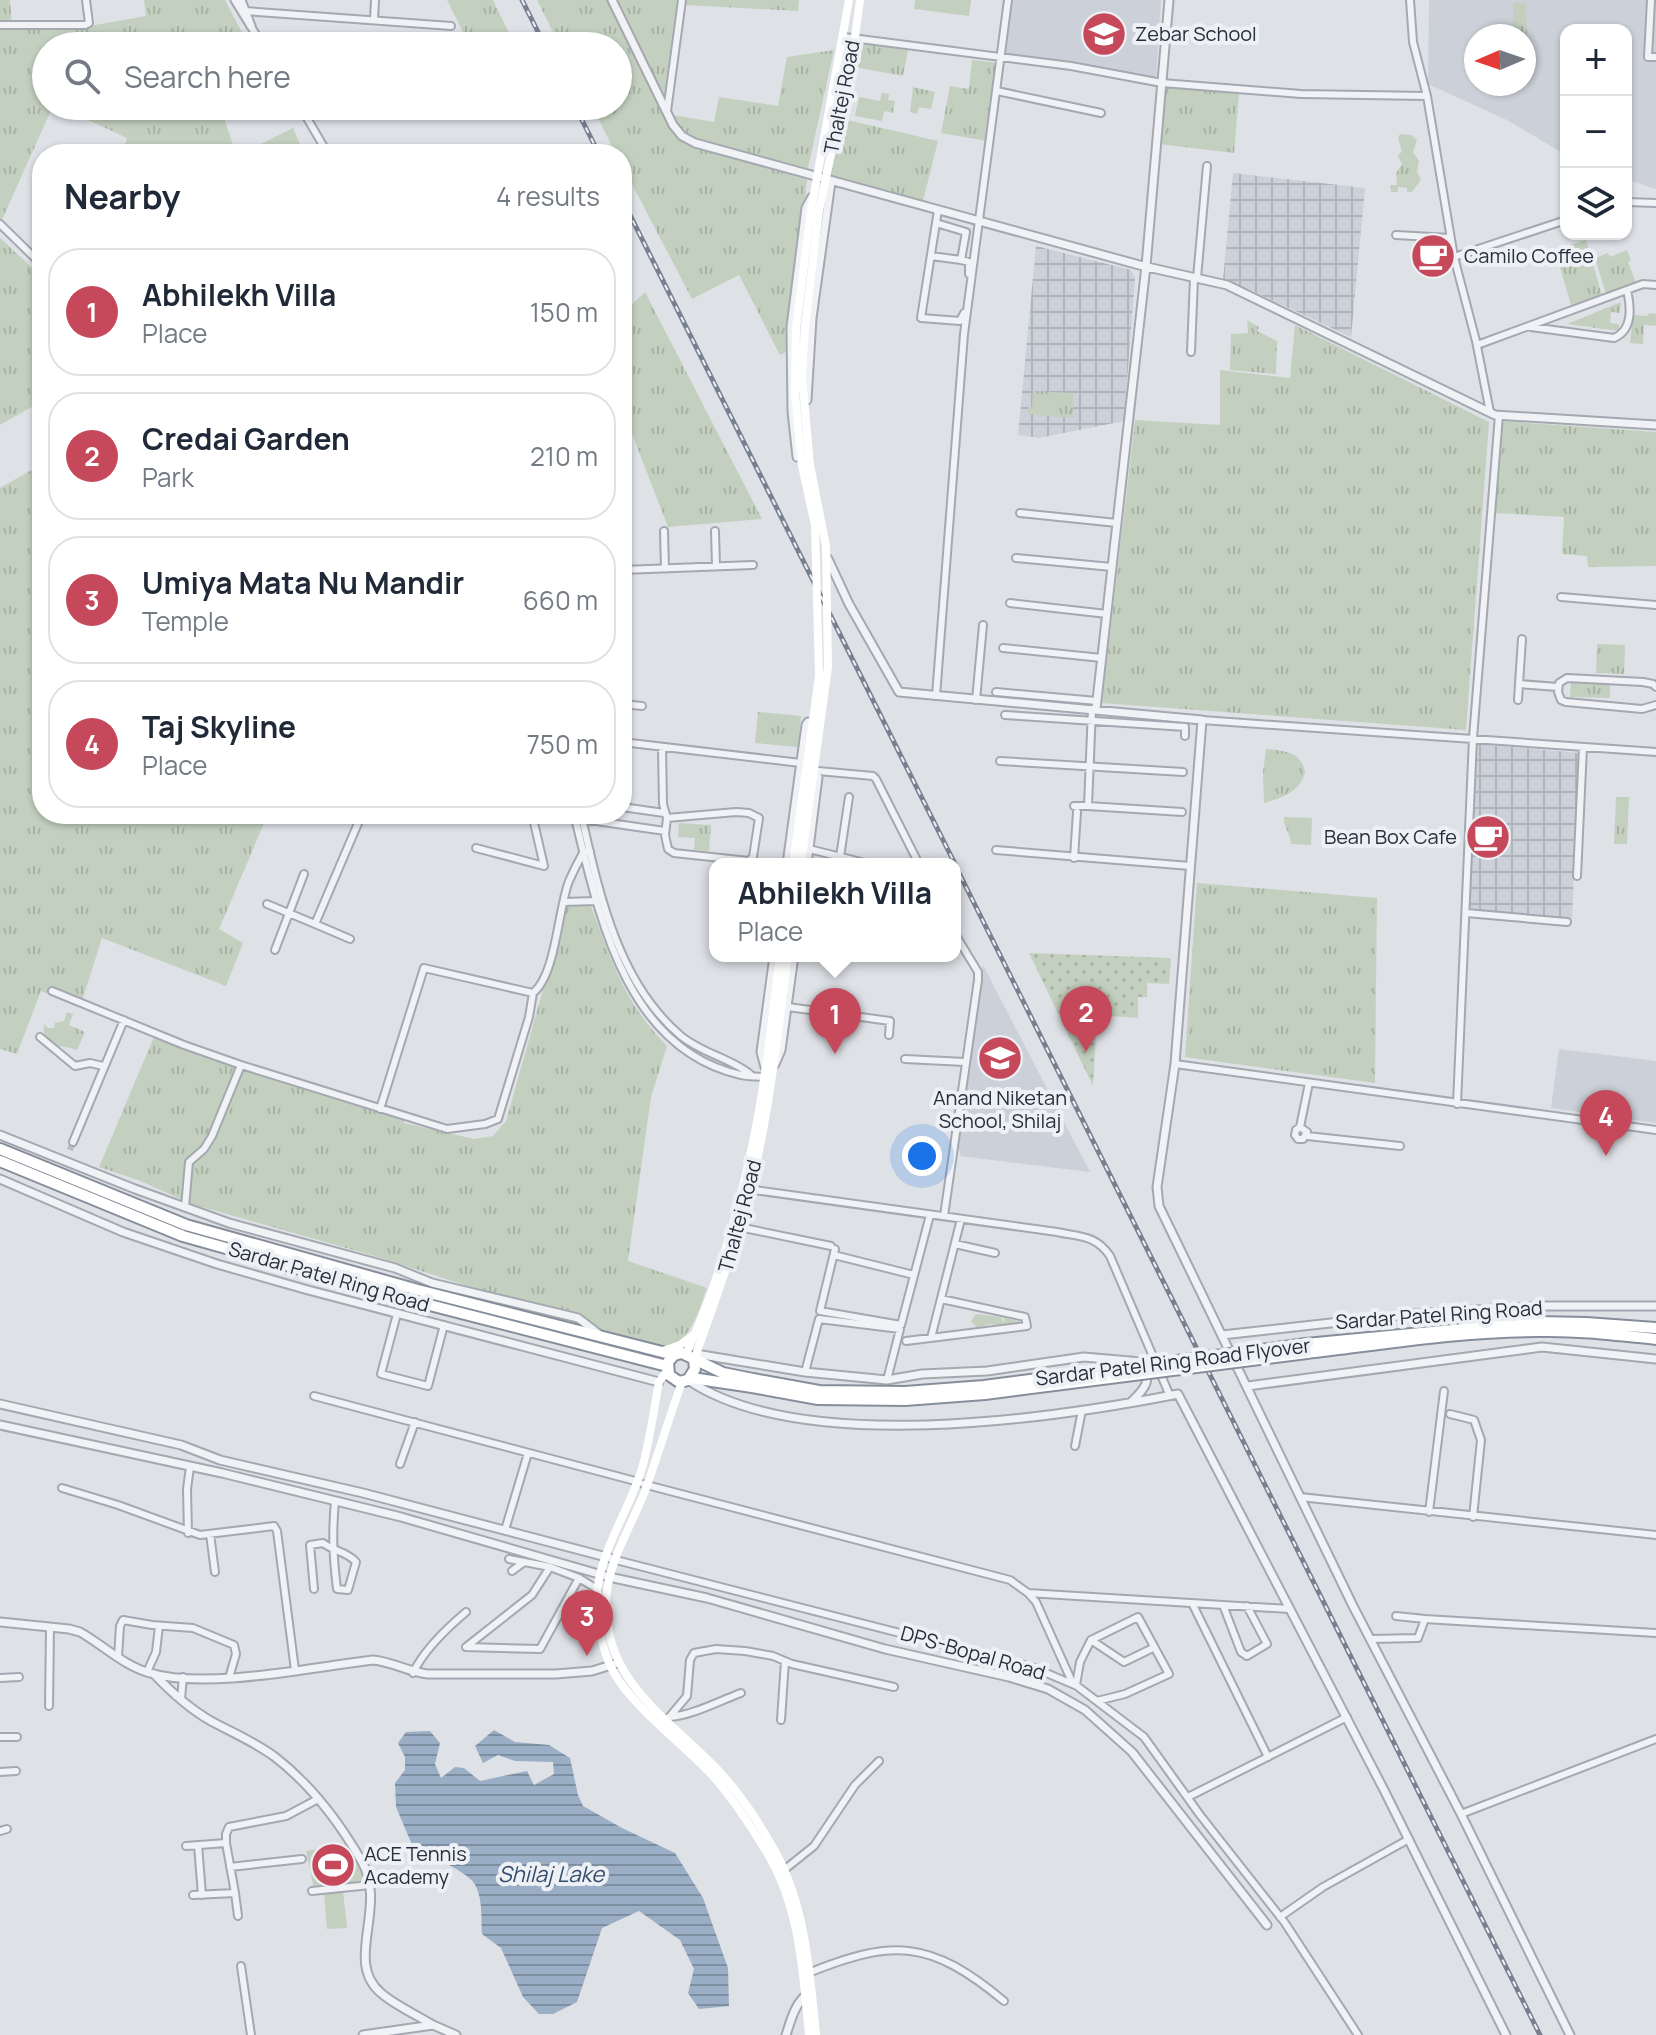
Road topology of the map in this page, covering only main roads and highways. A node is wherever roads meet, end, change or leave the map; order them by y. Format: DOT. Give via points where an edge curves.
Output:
graph roads {
  1 [pos="849,0"];
  2 [pos="860,0"];
  3 [pos="824,180"];
  4 [pos="815,211"];
  5 [pos="791,858"];
  6 [pos="805,858"];
  7 [pos="777,962"];
  8 [pos="787,962"];
  9 [pos="772,1045"];
  10 [pos="0,1149"];
  11 [pos="0,1161"];
  12 [pos="746,1189"];
  13 [pos="1586,1327"];
  14 [pos="1656,1328"];
  15 [pos="696,1334"];
  16 [pos="1656,1339"];
  17 [pos="660,1353"];
  18 [pos="674,1355"];
  19 [pos="692,1356"];
  20 [pos="667,1368"];
  21 [pos="687,1380"];
  22 [pos="753,1383"];
  23 [pos="641,1483"];
  24 [pos="604,1576"];
  25 [pos="614,1664"];
  26 [pos="807,1974"];
  27 [pos="809,1993"];
  28 [pos="809,2035"];
  29 [pos="816,2035"];
  1 -- 3 [label="main road, Thaltej Road"];
  2 -- 3 [label="main road, Thaltej Road"];
  3 -- 4 [label="main road, Thaltej Road"];
  4 -- 5 [label="main road, bridge" via="796,328 795,383 802,466 815,525 819,676"];
  4 -- 6 [label="main road, bridge" via="802,388 826,546 828,667"];
  7 -- 9 [label="main road"];
  8 -- 9 [label="main road"];
  9 -- 12 [label="main road"];
  10 -- 17 [label="highway, Sardar Patel Ring Road" via="186,1225"];
  11 -- 20 [label="highway, Sardar Patel Ring Road" via="196,1240"];
  12 -- 15 [label="main road"];
  12 -- 19 [label="main road, Thaltej Road" via="711,1317"];
  13 -- 14 [label="highway, Sardar Patel Ring Road Flyover"];
  13 -- 16 [label="highway, Sardar Patel Ring Road Flyover"];
  13 -- 22 [label="highway, Sardar Patel Ring Road Flyover, bridge" via="1537,1322 1423,1331 949,1389 833,1392"];
  15 -- 17 [label="main road"];
  15 -- 19 [label="main road"];
  17 -- 18 [label="highway, Sardar Patel Ring Road"];
  18 -- 19 [label="highway"];
  18 -- 20 [label="highway"];
  19 -- 21 [label="highway" via="695,1369"];
  19 -- 22 [label="highway, Sardar Patel Ring Road Flyover"];
  20 -- 21 [label="highway" via="671,1378"];
  20 -- 23 [label="main road" via="659,1382"];
  21 -- 22 [label="highway, Sardar Patel Ring Road Flyover"];
  21 -- 23 [label="main road"];
  23 -- 24 [label="main road"];
  24 -- 25 [label="main road"];
  24 -- 25 [label="main road" via="597,1589 600,1626"];
  25 -- 26 [label="main road" via="615,1675 712,1775 767,1853 789,1899"];
  25 -- 26 [label="main road" via="746,1805 795,1898"];
  26 -- 27 [label="main road"];
  27 -- 28 [label="main road"];
  27 -- 29 [label="main road"];
}
